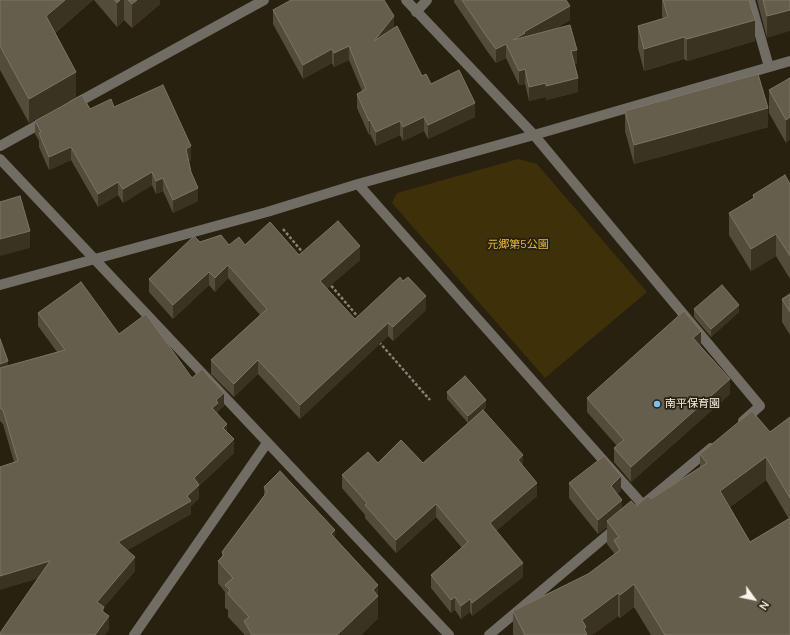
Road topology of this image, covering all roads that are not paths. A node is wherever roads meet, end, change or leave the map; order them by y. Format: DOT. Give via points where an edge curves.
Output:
graph roads {
  1 [pos="264,0"];
  2 [pos="406,0"];
  3 [pos="427,0"];
  4 [pos="750,0"];
  5 [pos="416,12"];
  6 [pos="790,61"];
  7 [pos="769,67"];
  8 [pos="534,135"];
  9 [pos="0,146"];
  10 [pos="0,159"];
  11 [pos="358,184"];
  12 [pos="94,258"];
  13 [pos="0,285"];
  14 [pos="737,426"];
  15 [pos="719,441"];
  16 [pos="267,443"];
  17 [pos="643,505"];
  18 [pos="134,635"];
  19 [pos="449,635"];
  20 [pos="489,635"];
  1 -- 9 [label="street"];
  2 -- 5 [label="street"];
  3 -- 5 [label="street"];
  4 -- 7 [label="street"];
  5 -- 8 [label="street"];
  6 -- 7 [label="street"];
  7 -- 8 [label="street"];
  8 -- 11 [label="street"];
  8 -- 14 [label="street" via="760,406"];
  10 -- 12 [label="street"];
  11 -- 12 [label="street" via="267,212"];
  11 -- 17 [label="street"];
  12 -- 13 [label="street"];
  12 -- 16 [label="street"];
  15 -- 17 [label="street"];
  16 -- 18 [label="street"];
  16 -- 19 [label="street"];
  17 -- 20 [label="street"];
}
